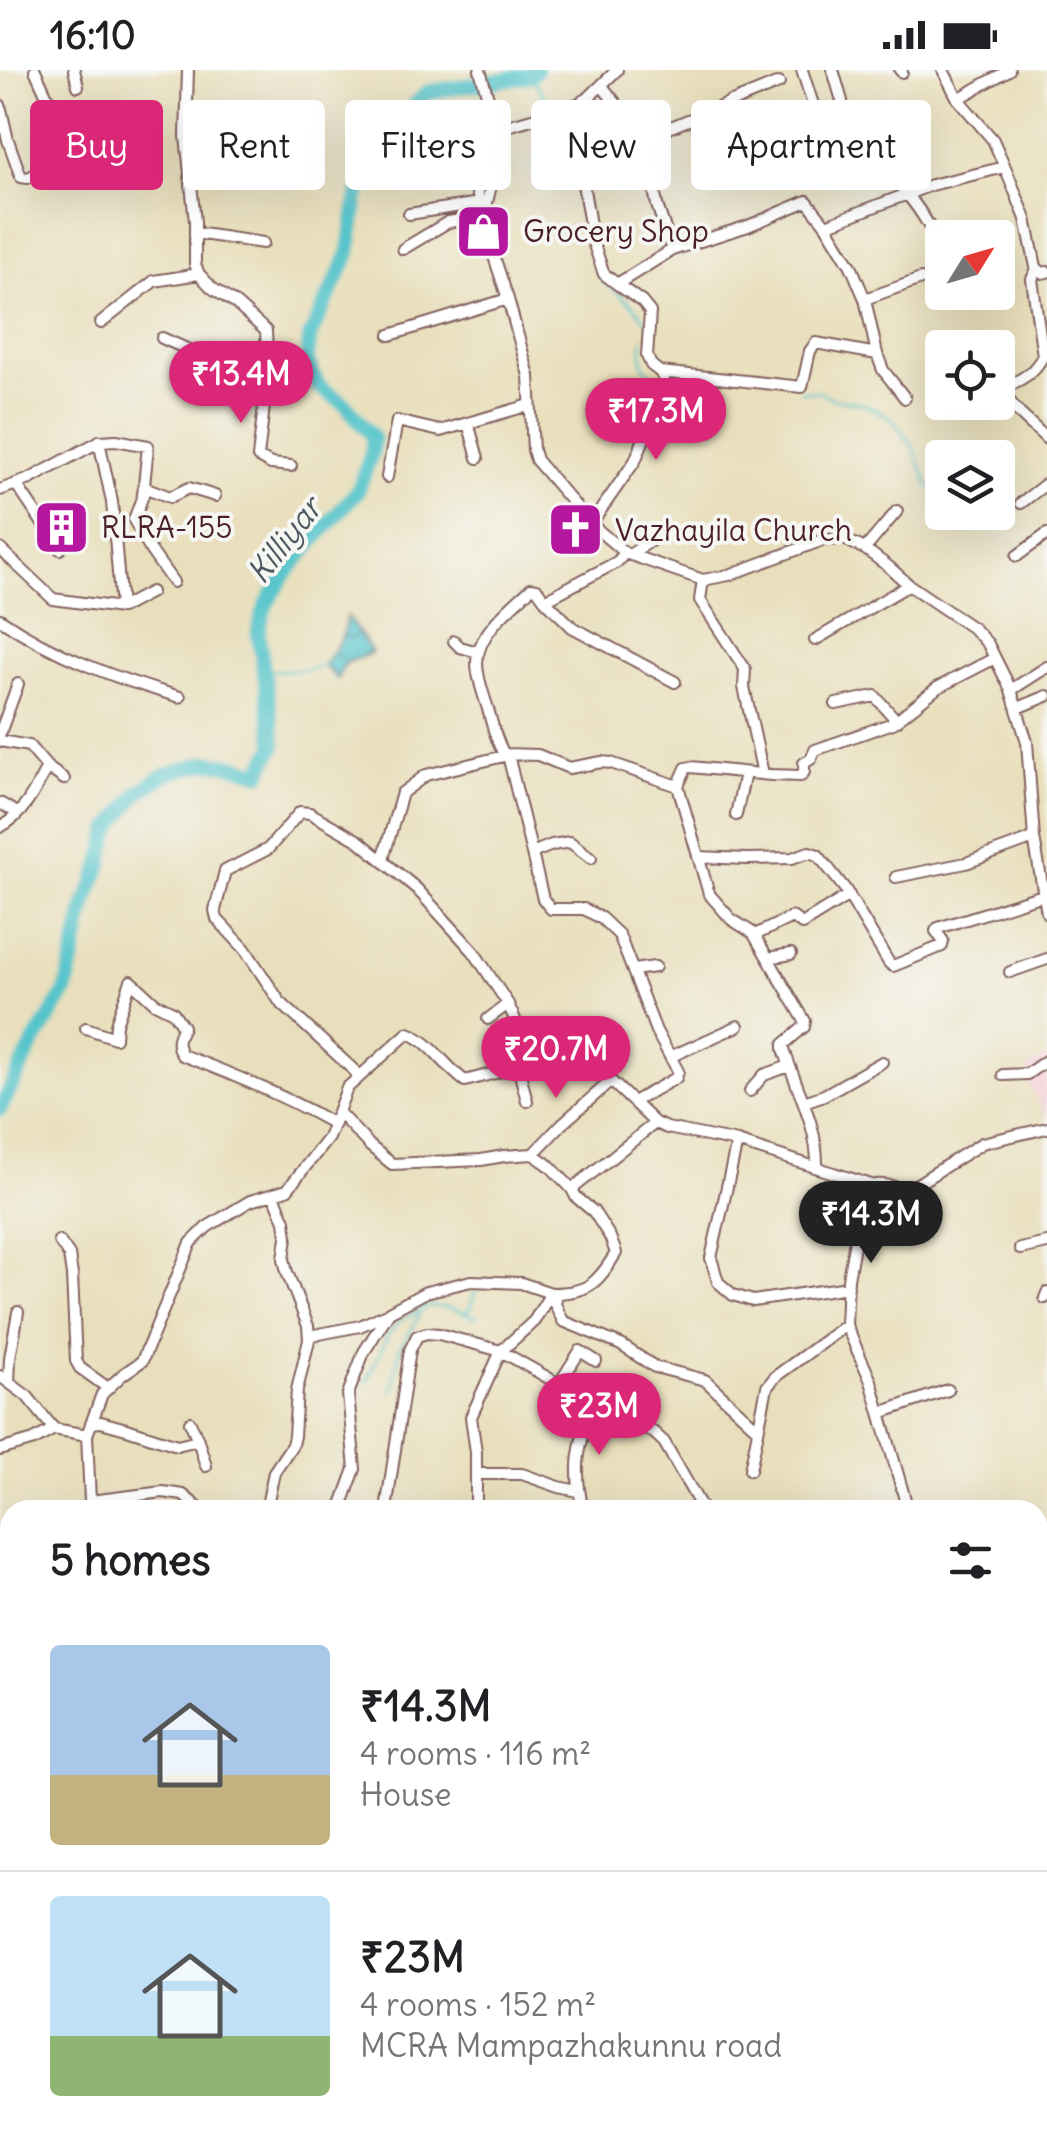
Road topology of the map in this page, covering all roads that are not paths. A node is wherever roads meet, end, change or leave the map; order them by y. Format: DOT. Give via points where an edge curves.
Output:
graph roads {
  1 [pos="36,70"];
  2 [pos="74,70"];
  3 [pos="188,70"];
  4 [pos="480,70"];
  5 [pos="618,70"];
  6 [pos="802,70"];
  7 [pos="833,70"];
  8 [pos="943,70"];
  9 [pos="1009,70"];
  10 [pos="779,83"];
  11 [pos="78,86"];
  12 [pos="602,86"];
  13 [pos="958,99"];
  14 [pos="49,100"];
  15 [pos="489,100"];
  16 [pos="586,100"];
  17 [pos="613,100"];
  18 [pos="735,100"];
  19 [pos="812,100"];
  20 [pos="842,100"];
  21 [pos="0,105"];
  22 [pos="1005,166"];
  23 [pos="30,177"];
  24 [pos="477,190"];
  25 [pos="490,190"];
  26 [pos="582,190"];
  27 [pos="654,190"];
  28 [pos="905,190"];
  29 [pos="910,194"];
  30 [pos="480,203"];
  31 [pos="409,214"];
  32 [pos="483,217"];
  33 [pos="925,220"];
  34 [pos="826,225"];
  35 [pos="195,233"];
  36 [pos="262,243"];
  37 [pos="403,249"];
  38 [pos="672,250"];
  39 [pos="1042,271"];
  40 [pos="199,274"];
  41 [pos="921,279"];
  42 [pos="617,284"];
  43 [pos="508,299"];
  44 [pos="865,299"];
  45 [pos="101,323"];
  46 [pos="390,335"];
  47 [pos="162,338"];
  48 [pos="877,354"];
  49 [pos="662,374"];
  50 [pos="266,384"];
  51 [pos="904,398"];
  52 [pos="530,405"];
  53 [pos="468,423"];
  54 [pos="1047,439"];
  55 [pos="99,441"];
  56 [pos="478,458"];
  57 [pos="291,466"];
  58 [pos="387,477"];
  59 [pos="1047,483"];
  60 [pos="16,484"];
  61 [pos="144,487"];
  62 [pos="0,490"];
  63 [pos="216,496"];
  64 [pos="1021,503"];
  65 [pos="897,511"];
  66 [pos="591,524"];
  67 [pos="1047,534"];
  68 [pos="655,538"];
  69 [pos="0,549"];
  70 [pos="60,549"];
  71 [pos="865,549"];
  72 [pos="628,553"];
  73 [pos="1017,556"];
  74 [pos="703,580"];
  75 [pos="173,582"];
  76 [pos="909,585"];
  77 [pos="151,592"];
  78 [pos="545,600"];
  79 [pos="121,608"];
  80 [pos="0,618"];
  81 [pos="815,640"];
  82 [pos="454,641"];
  83 [pos="478,652"];
  84 [pos="995,658"];
  85 [pos="1047,667"];
  86 [pos="675,682"];
  87 [pos="18,684"];
  88 [pos="1011,690"];
  89 [pos="1047,696"];
  90 [pos="180,697"];
  91 [pos="836,704"];
  92 [pos="1018,708"];
  93 [pos="896,720"];
  94 [pos="0,733"];
  95 [pos="0,741"];
  96 [pos="508,755"];
  97 [pos="47,767"];
  98 [pos="745,773"];
  99 [pos="763,774"];
  100 [pos="64,779"];
  101 [pos="678,786"];
  102 [pos="0,804"];
  103 [pos="17,814"];
  104 [pos="736,814"];
  105 [pos="0,828"];
  106 [pos="1034,838"];
  107 [pos="532,853"];
  108 [pos="698,857"];
  109 [pos="591,858"];
  110 [pos="383,860"];
  111 [pos="896,877"];
  112 [pos="1044,891"];
  113 [pos="849,895"];
  114 [pos="1047,913"];
  115 [pos="754,935"];
  116 [pos="792,954"];
  117 [pos="768,958"];
  118 [pos="1047,959"];
  119 [pos="655,967"];
  120 [pos="633,970"];
  121 [pos="1010,972"];
  122 [pos="508,1004"];
  123 [pos="488,1019"];
  124 [pos="738,1026"];
  125 [pos="86,1028"];
  126 [pos="670,1056"];
  127 [pos="1047,1060"];
  128 [pos="534,1062"];
  129 [pos="882,1062"];
  130 [pos="518,1066"];
  131 [pos="789,1066"];
  132 [pos="359,1075"];
  133 [pos="1003,1075"];
  134 [pos="610,1081"];
  135 [pos="750,1091"];
  136 [pos="528,1100"];
  137 [pos="633,1102"];
  138 [pos="804,1102"];
  139 [pos="336,1118"];
  140 [pos="655,1123"];
  141 [pos="1047,1128"];
  142 [pos="737,1142"];
  143 [pos="533,1154"];
  144 [pos="816,1168"];
  145 [pos="872,1184"];
  146 [pos="572,1188"];
  147 [pos="274,1196"];
  148 [pos="59,1241"];
  149 [pos="1047,1243"];
  150 [pos="1020,1249"];
  151 [pos="848,1287"];
  152 [pos="554,1293"];
  153 [pos="18,1312"];
  154 [pos="389,1312"];
  155 [pos="846,1324"];
  156 [pos="309,1336"];
  157 [pos="502,1350"];
  158 [pos="596,1360"];
  159 [pos="5,1380"];
  160 [pos="559,1384"];
  161 [pos="108,1388"];
  162 [pos="948,1390"];
  163 [pos="594,1404"];
  164 [pos="880,1413"];
  165 [pos="190,1422"];
  166 [pos="54,1429"];
  167 [pos="89,1429"];
  168 [pos="758,1429"];
  169 [pos="198,1440"];
  170 [pos="0,1450"];
  171 [pos="206,1466"];
  172 [pos="750,1470"];
  173 [pos="476,1474"];
  174 [pos="578,1491"];
  175 [pos="91,1500"];
  176 [pos="119,1500"];
  177 [pos="189,1500"];
  178 [pos="268,1500"];
  179 [pos="344,1500"];
  180 [pos="388,1500"];
  181 [pos="476,1500"];
  182 [pos="581,1500"];
  183 [pos="696,1500"];
  184 [pos="905,1500"];
  1 -- 14 [label="street"];
  2 -- 11 [label="street"];
  3 -- 35 [label="street"];
  4 -- 15 [label="street"];
  5 -- 12 [label="street"];
  6 -- 19 [label="street"];
  7 -- 20 [label="street"];
  8 -- 13 [label="street"];
  9 -- 13 [label="street"];
  10 -- 18 [label="street"];
  12 -- 16 [label="street"];
  12 -- 17 [label="street"];
  13 -- 22 [label="street" via="993,140"];
  21 -- 23 [label="street" via="20,176"];
  22 -- 29 [label="street"];
  22 -- 39 [label="street"];
  24 -- 30 [label="street"];
  25 -- 32 [label="street"];
  26 -- 42 [label="street" via="604,274"];
  27 -- 38 [label="street"];
  28 -- 29 [label="street"];
  29 -- 33 [label="street"];
  29 -- 34 [label="street"];
  30 -- 31 [label="street"];
  30 -- 32 [label="street"];
  32 -- 37 [label="street" via="448,222"];
  32 -- 43 [label="street"];
  34 -- 38 [label="street" via="807,201"];
  34 -- 44 [label="street"];
  35 -- 36 [label="street"];
  35 -- 40 [label="street"];
  38 -- 42 [label="street"];
  39 -- 54 [label="street" via="1032,278 1043,356 1022,381 1002,391"];
  40 -- 45 [label="street" via="154,281"];
  40 -- 50 [label="street" via="266,331"];
  41 -- 44 [label="street"];
  42 -- 49 [label="street" via="650,312 647,356"];
  43 -- 46 [label="street"];
  43 -- 52 [label="street"];
  44 -- 48 [label="street"];
  47 -- 50 [label="street"];
  48 -- 49 [label="street" via="816,343 802,387"];
  48 -- 51 [label="street"];
  49 -- 66 [label="street" via="659,402 635,460"];
  50 -- 57 [label="street" via="258,457"];
  52 -- 53 [label="street"];
  52 -- 66 [label="street" via="536,460"];
  53 -- 56 [label="street"];
  53 -- 58 [label="street" via="440,431 397,421"];
  55 -- 60 [label="street"];
  55 -- 61 [label="street" via="148,446"];
  55 -- 79 [label="street"];
  59 -- 64 [label="street"];
  60 -- 62 [label="street"];
  60 -- 70 [label="street"];
  61 -- 63 [label="street" via="170,497 190,488"];
  61 -- 75 [label="street" via="134,520"];
  65 -- 71 [label="street"];
  66 -- 72 [label="street"];
  67 -- 73 [label="street"];
  68 -- 72 [label="street"];
  69 -- 79 [label="street" via="53,599"];
  71 -- 74 [label="street" via="844,539 824,540"];
  71 -- 76 [label="street"];
  72 -- 74 [label="street"];
  72 -- 78 [label="street"];
  74 -- 99 [label="street" via="700,600 745,669"];
  76 -- 81 [label="street"];
  76 -- 84 [label="street" via="974,629"];
  77 -- 79 [label="street"];
  78 -- 83 [label="street" via="531,588 488,632"];
  78 -- 86 [label="street" via="572,627"];
  80 -- 90 [label="street" via="120,680"];
  82 -- 83 [label="street"];
  83 -- 96 [label="street" via="490,718"];
  84 -- 88 [label="street"];
  84 -- 93 [label="street" via="937,688"];
  85 -- 88 [label="street"];
  87 -- 94 [label="street"];
  88 -- 92 [label="street"];
  89 -- 92 [label="street"];
  91 -- 93 [label="street" via="876,696"];
  92 -- 106 [label="street"];
  93 -- 99 [label="street" via="815,750 801,776"];
  95 -- 97 [label="street" via="29,746"];
  96 -- 101 [label="street" via="538,754 569,768 611,763"];
  96 -- 107 [label="street"];
  96 -- 110 [label="street" via="426,775 402,793"];
  97 -- 100 [label="street"];
  97 -- 103 [label="street"];
  98 -- 99 [label="street"];
  98 -- 101 [label="street" via="688,767"];
  98 -- 104 [label="street"];
  101 -- 108 [label="street"];
  102 -- 103 [label="street"];
  103 -- 105 [label="street"];
  106 -- 111 [label="street" via="966,863"];
  106 -- 112 [label="street"];
  107 -- 109 [label="street" via="570,842"];
  107 -- 120 [label="street" via="551,909 584,909 601,918 619,935"];
  108 -- 113 [label="street" via="747,860 812,852"];
  108 -- 115 [label="street" via="712,899"];
  110 -- 122 [label="street" via="474,952"];
  110 -- 132 [label="street" via="300,812 268,849 225,872 216,910 280,1002"];
  112 -- 113 [label="street" via="938,928 942,946 893,966"];
  112 -- 114 [label="street"];
  113 -- 115 [label="street" via="802,924 792,917"];
  115 -- 117 [label="street"];
  116 -- 117 [label="street"];
  117 -- 131 [label="street" via="805,1021 784,1044"];
  118 -- 121 [label="street"];
  119 -- 120 [label="street"];
  120 -- 126 [label="street"];
  122 -- 123 [label="street"];
  122 -- 128 [label="street"];
  124 -- 126 [label="street"];
  125 -- 139 [label="street" via="115,1038 131,980 173,1012 183,1027 177,1037 182,1054"];
  126 -- 137 [label="street" via="678,1076"];
  127 -- 133 [label="street" via="1028,1074"];
  128 -- 130 [label="street"];
  128 -- 134 [label="street" via="580,1060"];
  129 -- 138 [label="street"];
  130 -- 132 [label="street" via="465,1081 408,1033"];
  130 -- 136 [label="street"];
  131 -- 135 [label="street" via="764,1075"];
  131 -- 138 [label="street"];
  132 -- 139 [label="street"];
  134 -- 137 [label="street"];
  134 -- 143 [label="street"];
  137 -- 140 [label="street"];
  138 -- 144 [label="street"];
  139 -- 143 [label="street" via="392,1164"];
  139 -- 147 [label="street" via="297,1180"];
  140 -- 142 [label="street"];
  140 -- 146 [label="street"];
  141 -- 145 [label="street" via="982,1143 908,1190"];
  142 -- 144 [label="street"];
  142 -- 151 [label="street" via="711,1258 718,1282 754,1302"];
  143 -- 146 [label="street"];
  144 -- 145 [label="street"];
  145 -- 151 [label="street" via="863,1194"];
  146 -- 152 [label="street" via="603,1224 616,1254 598,1281"];
  147 -- 156 [label="street" via="288,1237 287,1272"];
  147 -- 161 [label="street" via="250,1201 190,1243 142,1360"];
  148 -- 161 [label="street" via="72,1275 76,1361"];
  149 -- 150 [label="street"];
  151 -- 155 [label="street"];
  152 -- 154 [label="street" via="521,1283 471,1281 426,1292"];
  152 -- 157 [label="street"];
  152 -- 168 [label="street" via="563,1321 655,1367 705,1380"];
  153 -- 159 [label="street"];
  154 -- 156 [label="street" via="360,1326"];
  154 -- 179 [label="street" via="348,1394 355,1469"];
  155 -- 164 [label="street"];
  155 -- 168 [label="street" via="772,1381"];
  156 -- 178 [label="street" via="294,1436 274,1472"];
  157 -- 160 [label="street"];
  157 -- 173 [label="street" via="471,1417"];
  157 -- 180 [label="street" via="439,1334 417,1336"];
  158 -- 160 [label="street" via="580,1351"];
  159 -- 166 [label="street"];
  160 -- 163 [label="street"];
  161 -- 167 [label="street"];
  162 -- 164 [label="street"];
  163 -- 174 [label="street" via="581,1437"];
  163 -- 183 [label="street" via="659,1436"];
  164 -- 184 [label="street"];
  165 -- 169 [label="street"];
  166 -- 167 [label="street"];
  166 -- 170 [label="street"];
  167 -- 169 [label="street" via="102,1422 177,1444"];
  167 -- 175 [label="street"];
  168 -- 172 [label="street"];
  169 -- 171 [label="street"];
  173 -- 174 [label="street" via="522,1474"];
  173 -- 181 [label="street"];
  174 -- 182 [label="street"];
  176 -- 177 [label="street" via="163,1492"];
}
